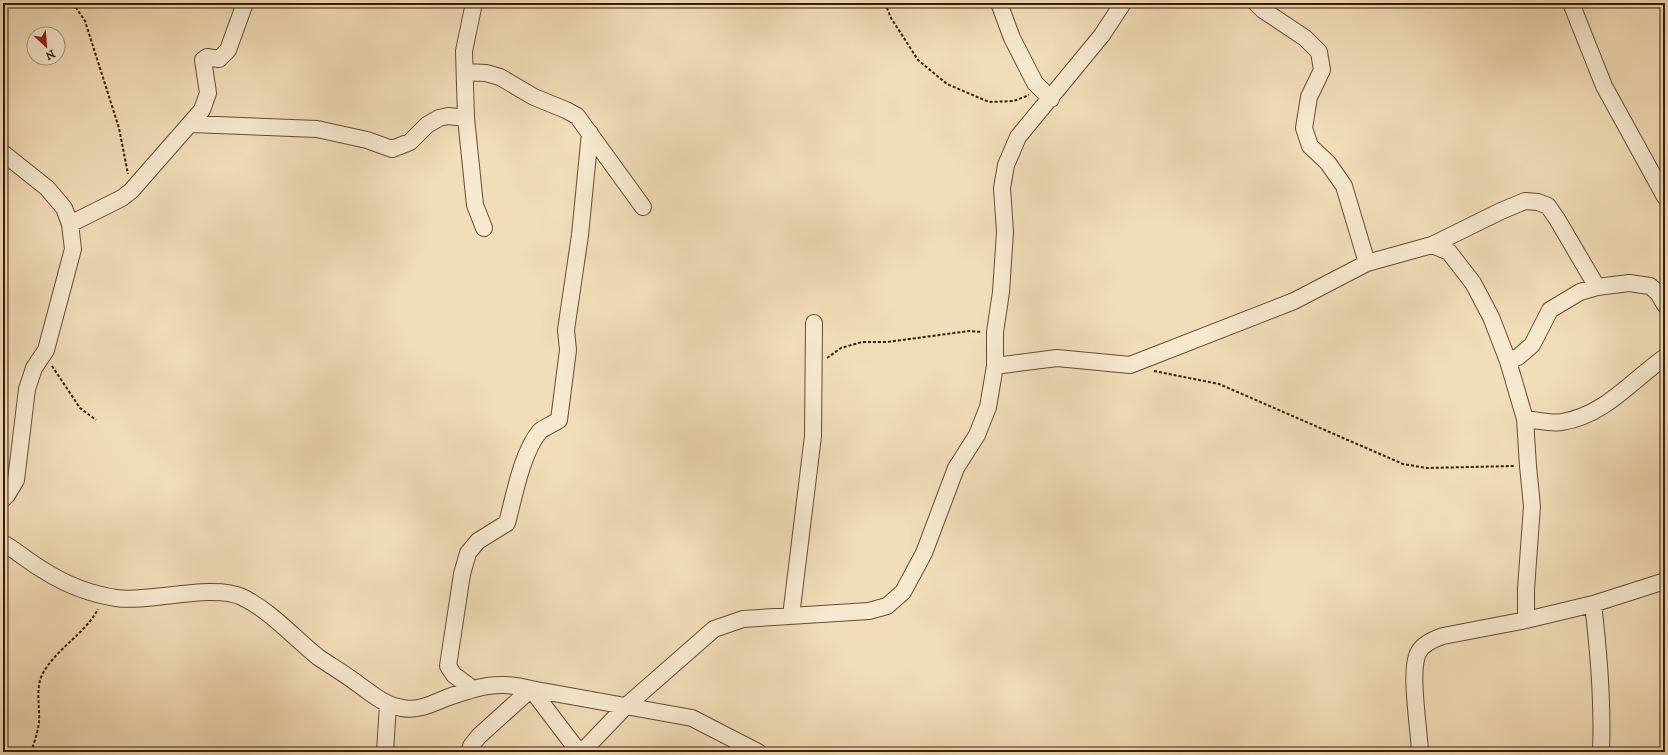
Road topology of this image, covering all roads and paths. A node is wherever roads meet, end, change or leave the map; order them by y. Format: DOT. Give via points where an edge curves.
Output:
graph roads {
  1 [pos="73,3"];
  2 [pos="245,3"];
  3 [pos="474,3"];
  4 [pos="884,3"];
  5 [pos="999,3"];
  6 [pos="1123,3"];
  7 [pos="1256,3"];
  8 [pos="1571,3"];
  9 [pos="465,72"];
  10 [pos="1047,95"];
  11 [pos="466,118"];
  12 [pos="192,124"];
  13 [pos="590,133"];
  14 [pos="3,153"];
  15 [pos="131,191"];
  16 [pos="1665,197"];
  17 [pos="643,207"];
  18 [pos="70,224"];
  19 [pos="484,228"];
  20 [pos="1432,245"];
  21 [pos="1367,263"];
  22 [pos="1597,287"];
  23 [pos="1665,305"];
  24 [pos="814,323"];
  25 [pos="995,332"];
  26 [pos="46,350"];
  27 [pos="1665,357"];
  28 [pos="1508,361"];
  29 [pos="995,366"];
  30 [pos="1152,370"];
  31 [pos="813,371"];
  32 [pos="1525,419"];
  33 [pos="96,420"];
  34 [pos="1528,466"];
  35 [pos="3,498"];
  36 [pos="3,543"];
  37 [pos="1665,581"];
  38 [pos="104,596"];
  39 [pos="1593,604"];
  40 [pos="791,616"];
  41 [pos="1526,620"];
  42 [pos="473,689"];
  43 [pos="531,689"];
  44 [pos="388,704"];
  45 [pos="625,706"];
  46 [pos="31,752"];
  47 [pos="385,752"];
  48 [pos="471,752"];
  49 [pos="580,752"];
  50 [pos="758,752"];
  51 [pos="1420,752"];
  52 [pos="1601,752"];
  1 -- 15 [label="path" via="85,21 119,128"];
  2 -- 12 [label="street" via="228,50 219,59 207,57 203,60 208,93 202,110"];
  3 -- 9 [label="street" via="464,51"];
  4 -- 10 [label="path" via="918,60 947,84 989,102 1014,101"];
  5 -- 10 [label="street" via="1012,38 1035,83"];
  6 -- 10 [label="street" via="1102,35"];
  7 -- 21 [label="street" via="1305,38 1319,52 1322,70 1309,97 1304,128 1310,146 1328,164 1344,186"];
  8 -- 16 [label="street" via="1604,86"];
  9 -- 11 [label="street"];
  9 -- 13 [label="street" via="500,77 534,97 577,116"];
  10 -- 25 [label="street" via="1018,137 1006,165 1002,188 1005,232 1002,292"];
  11 -- 12 [label="street" via="439,118 427,125 410,142 392,149 368,140 317,129"];
  11 -- 19 [label="street" via="475,205"];
  12 -- 15 [label="street"];
  13 -- 17 [label="street"];
  13 -- 42 [label="street" via="580,235 566,330 568,350 559,420 541,431 531,446 521,469 507,524 478,541 468,553 462,574 448,666 454,676"];
  14 -- 18 [label="street" via="48,188 64,208"];
  15 -- 18 [label="street"];
  18 -- 26 [label="street" via="73,249"];
  20 -- 21 [label="street"];
  20 -- 22 [label="street" via="1525,201 1538,202 1548,206"];
  20 -- 28 [label="street" via="1449,252 1473,283 1491,317"];
  21 -- 29 [label="street" via="1294,301 1130,365 1057,358"];
  22 -- 23 [label="street" via="1629,283 1650,286"];
  22 -- 28 [label="street" via="1580,292 1550,310 1532,345 1518,357"];
  24 -- 31 [label="street"];
  25 -- 29 [label="street"];
  25 -- 31 [label="path" via="969,331 887,342 862,342 841,348 823,360"];
  26 -- 33 [label="path" via="53,370 80,408"];
  26 -- 35 [label="street" via="34,368 27,389 16,480"];
  27 -- 32 [label="street" via="1610,402 1590,414 1561,422"];
  28 -- 32 [label="street"];
  29 -- 40 [label="street" via="988,407 977,435 956,468 924,553 903,592 887,606 869,612"];
  30 -- 34 [label="path" via="1219,384 1403,464 1427,468"];
  31 -- 40 [label="street" via="813,436"];
  32 -- 34 [label="street"];
  34 -- 41 [label="street" via="1532,506"];
  36 -- 38 [label="street" via="43,570 73,586"];
  37 -- 39 [label="street"];
  38 -- 44 [label="street" via="138,598 211,593 241,597 264,610 319,657 371,695"];
  38 -- 46 [label="path" via="94,616 42,673 38,703 39,722"];
  39 -- 41 [label="street"];
  39 -- 52 [label="street" via="1600,662"];
  40 -- 45 [label="street" via="743,619 714,629"];
  41 -- 51 [label="street" via="1443,636 1431,640 1417,655 1414,674"];
  42 -- 43 [label="street" via="504,684"];
  42 -- 44 [label="street" via="414,709"];
  43 -- 45 [label="street"];
  43 -- 48 [label="street" via="479,736 471,746"];
  43 -- 49 [label="street"];
  44 -- 47 [label="street"];
  45 -- 49 [label="street"];
  45 -- 50 [label="street" via="692,718"];
}
